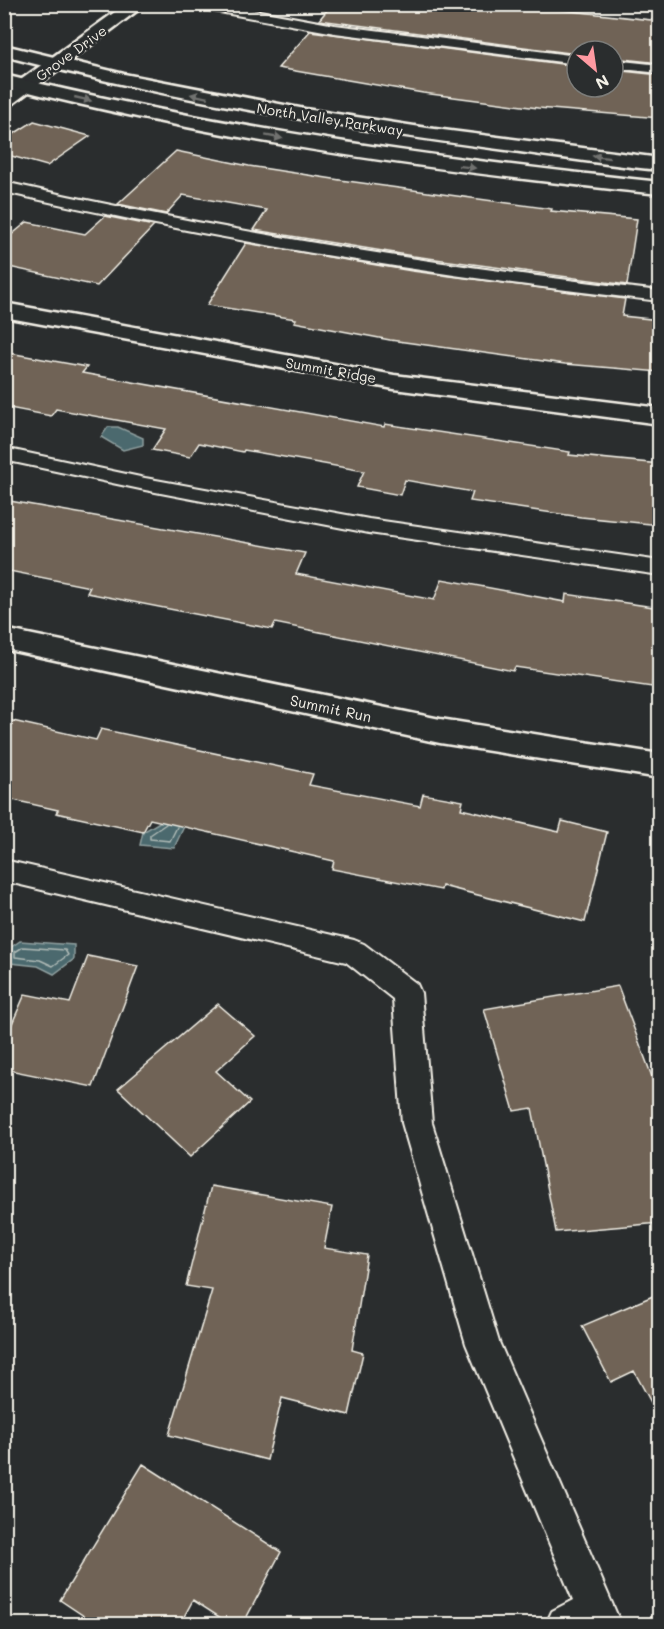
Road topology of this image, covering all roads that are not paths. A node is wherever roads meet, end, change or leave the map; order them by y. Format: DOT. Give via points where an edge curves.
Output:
graph roads {
  1 [pos="138,4"];
  2 [pos="197,4"];
  3 [pos="4,50"];
  4 [pos="565,58"];
  5 [pos="57,64"];
  6 [pos="625,65"];
  7 [pos="660,69"];
  8 [pos="4,80"];
  9 [pos="26,86"];
  10 [pos="4,101"];
  11 [pos="660,164"];
  12 [pos="4,186"];
  13 [pos="660,188"];
  14 [pos="660,296"];
  15 [pos="4,310"];
  16 [pos="660,416"];
  17 [pos="4,454"];
  18 [pos="660,568"];
  19 [pos="4,639"];
  20 [pos="660,766"];
  21 [pos="4,870"];
  22 [pos="587,1620"];
  1 -- 5 [label="street, Grove Drive"];
  2 -- 4 [label="lane" via="335,29"];
  3 -- 5 [label="street, North Valley Parkway"];
  5 -- 9 [label="street, Grove Drive"];
  11 -- 5 [label="street, North Valley Parkway, one-way" via="256,108"];
  6 -- 7 [label="lane"];
  8 -- 9 [label="street, North Valley Parkway"];
  9 -- 10 [label="street, Grove Drive"];
  9 -- 13 [label="street, North Valley Parkway, one-way" via="158,116 376,155"];
  12 -- 14 [label="lane" via="239,237 547,284"];
  15 -- 16 [label="street, Summit Ridge" via="394,382"];
  17 -- 18 [label="lane" via="369,526"];
  19 -- 20 [label="street, Summit Run" via="440,731"];
  21 -- 22 [label="lane" via="354,952 407,993 417,1123 483,1344"];
}
